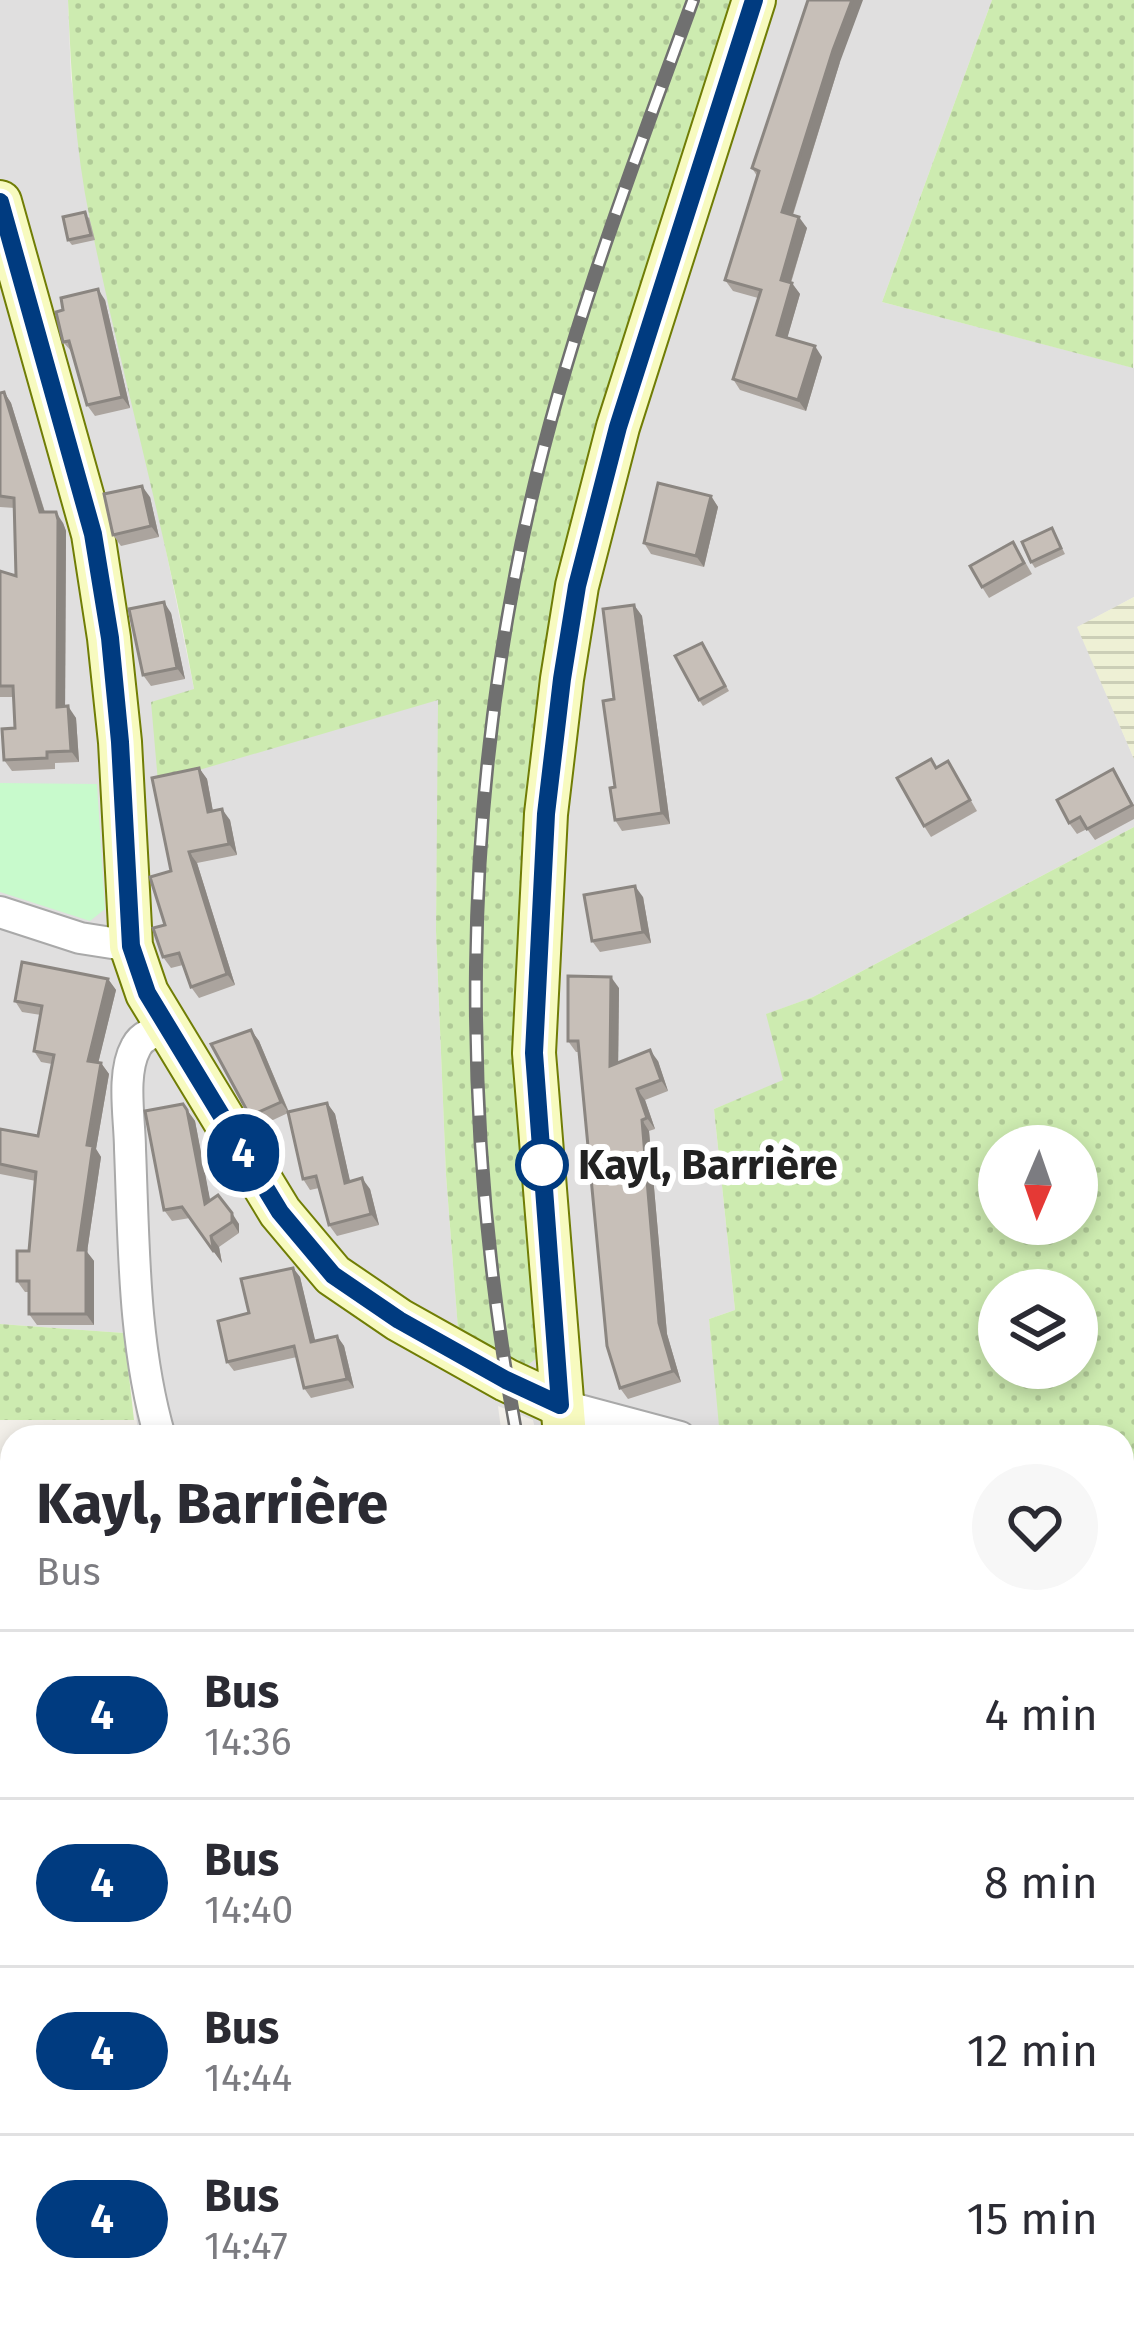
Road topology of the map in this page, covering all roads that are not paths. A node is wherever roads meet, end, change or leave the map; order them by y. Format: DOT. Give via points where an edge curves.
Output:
graph roads {
  1 [pos="754,0"];
  2 [pos="0,202"];
  3 [pos="0,912"];
  4 [pos="131,946"];
  5 [pos="166,1030"];
  6 [pos="563,1421"];
  7 [pos="158,1425"];
  1 -- 6 [label="main road" via="618,427 562,679 534,1053"];
  2 -- 4 [label="main road" via="93,534 120,742"];
  3 -- 4 [label="street"];
  4 -- 5 [label="main road"];
  5 -- 6 [label="main road" via="280,1212 333,1275"];
  5 -- 7 [label="street" via="137,1044 129,1102 135,1299"];
}
